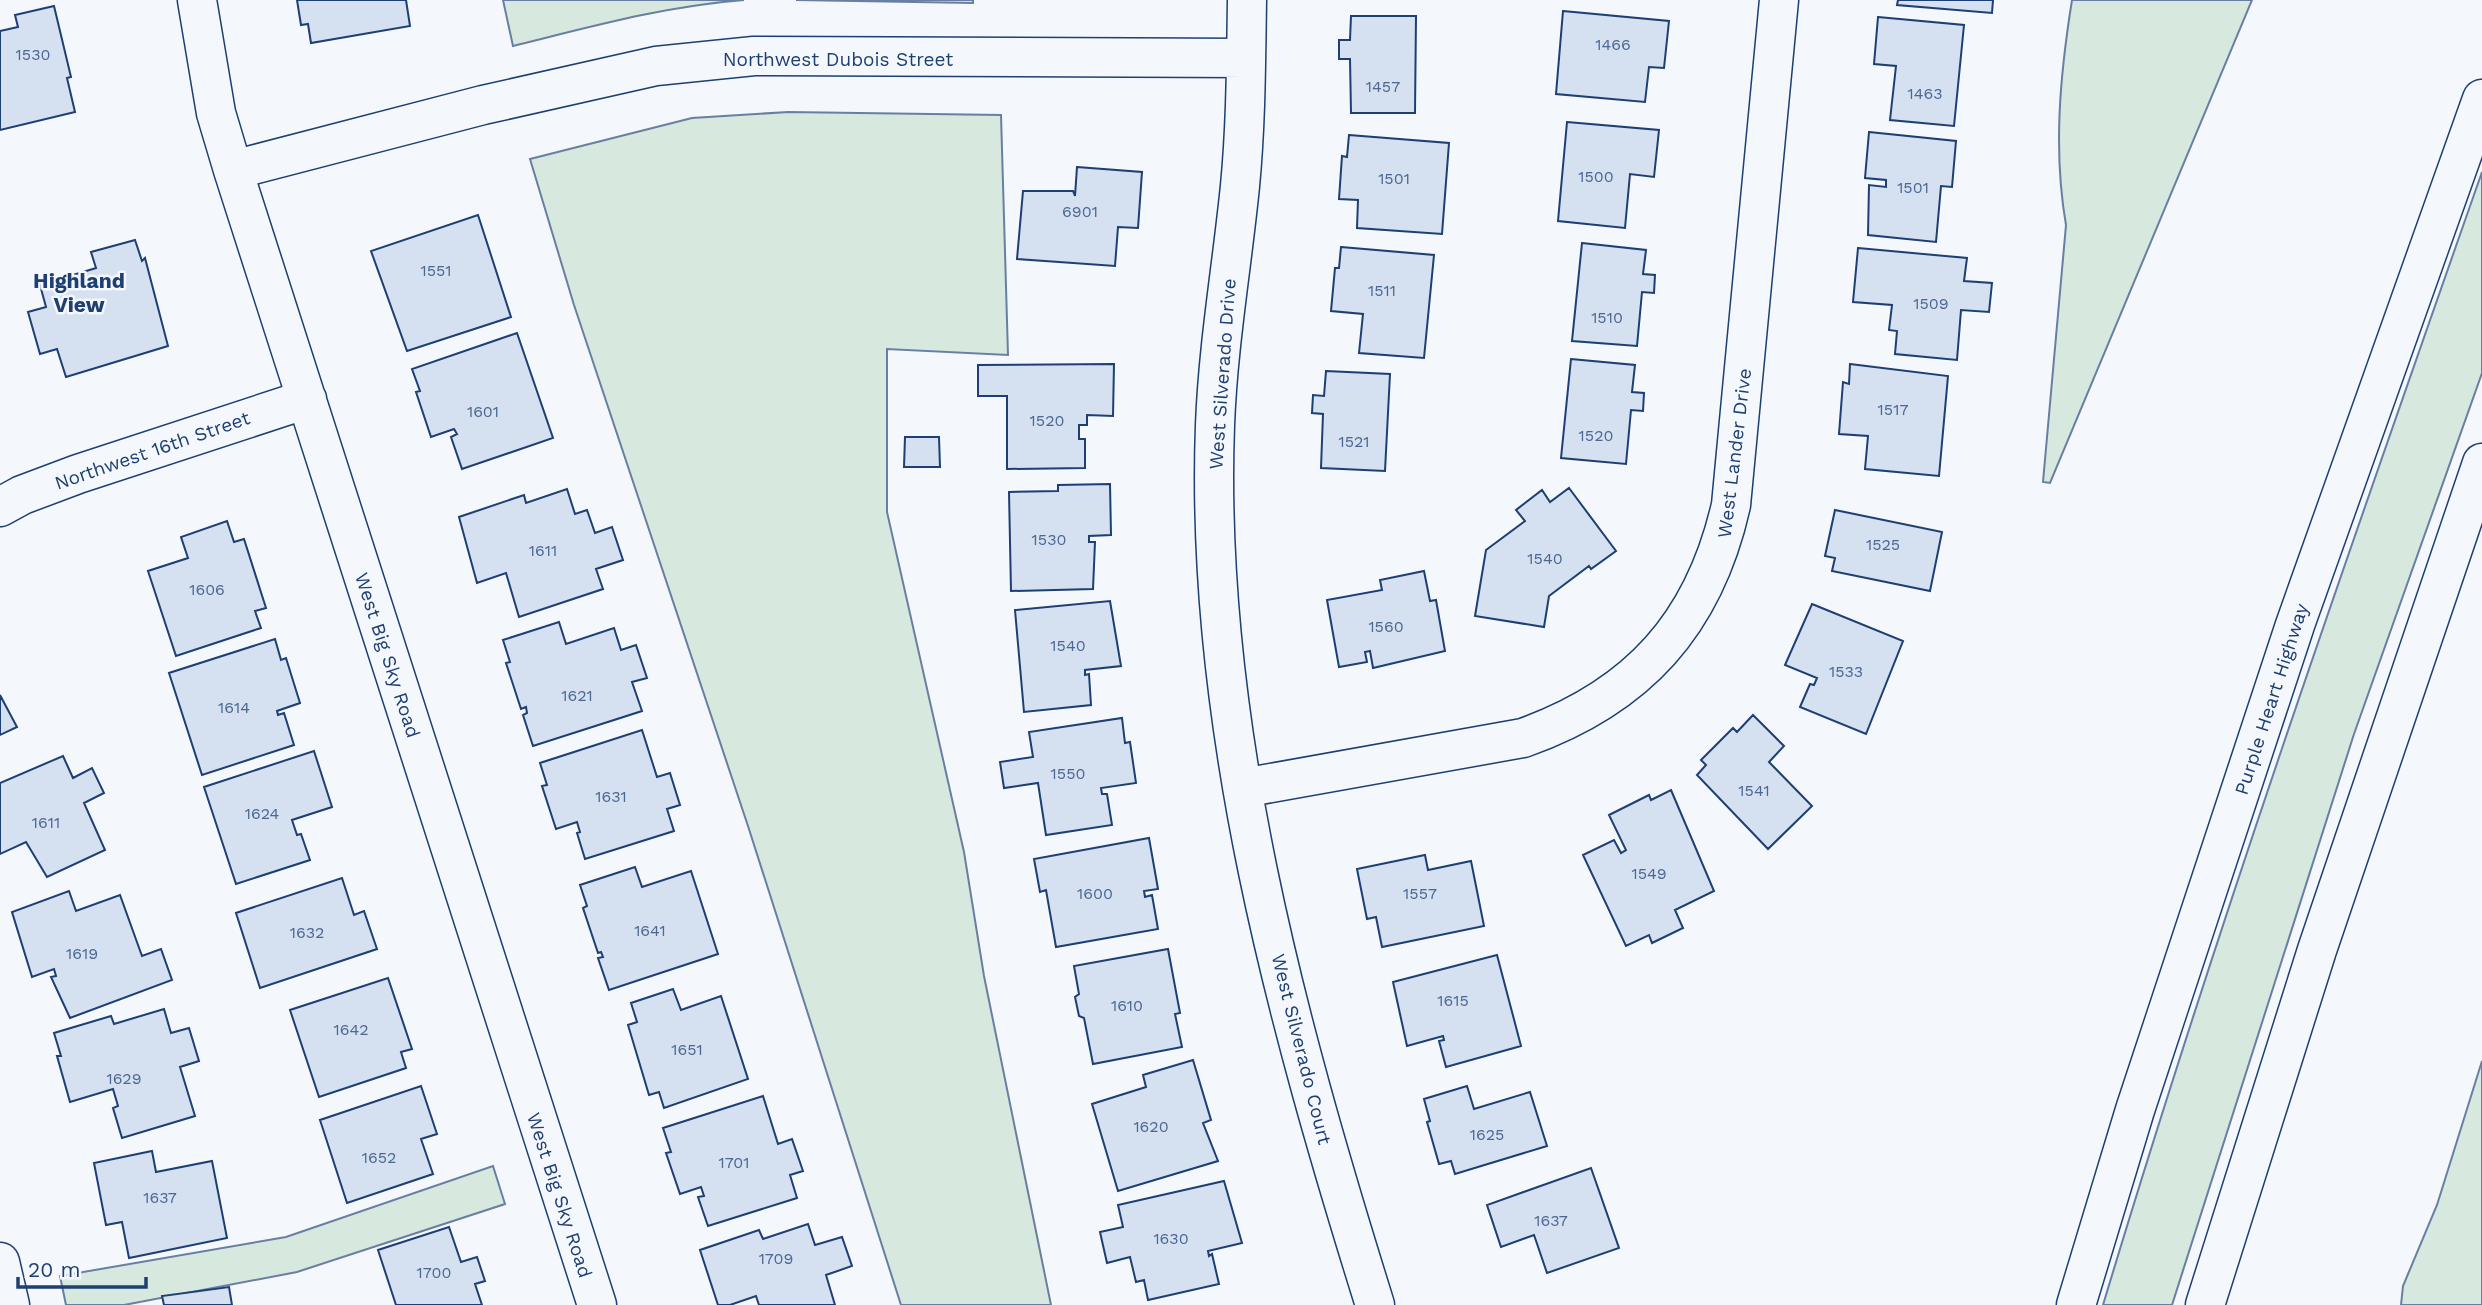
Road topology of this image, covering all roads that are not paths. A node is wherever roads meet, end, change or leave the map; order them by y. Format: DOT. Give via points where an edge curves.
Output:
graph roads {
  1 [pos="197,0"];
  2 [pos="1247,0"];
  3 [pos="1779,0"];
  4 [pos="1246,58"];
  5 [pos="2482,99"];
  6 [pos="233,170"];
  7 [pos="307,399"];
  8 [pos="2482,463"];
  9 [pos="0,507"];
  10 [pos="1243,788"];
  11 [pos="0,1262"];
  12 [pos="10,1305"];
  13 [pos="597,1305"];
  14 [pos="1375,1305"];
  15 [pos="2076,1305"];
  16 [pos="2205,1305"];
  1 -- 6 [label="street, West Big Sky Road" via="216,113"];
  2 -- 4 [label="street, West Silverado Drive"];
  3 -- 10 [label="street, West Lander Drive" via="1731,505 1717,559 1686,618 1608,699 1553,727 1523,738"];
  4 -- 6 [label="street, Northwest Dubois Street" via="754,56 668,65 483,105"];
  4 -- 10 [label="street, West Silverado Drive" via="1240,185 1215,425 1221,631"];
  5 -- 15 [label="street, Purple Heart Highway" via="2290,638"];
  6 -- 7 [label="street, West Big Sky Road"];
  7 -- 9 [label="street, Northwest 16th Street" via="78,474"];
  7 -- 13 [label="street, West Big Sky Road"];
  8 -- 16 [label="street" via="2317,950"];
  10 -- 14 [label="street, West Silverado Court" via="1293,1026"];
  11 -- 12 [label="street"];
}
